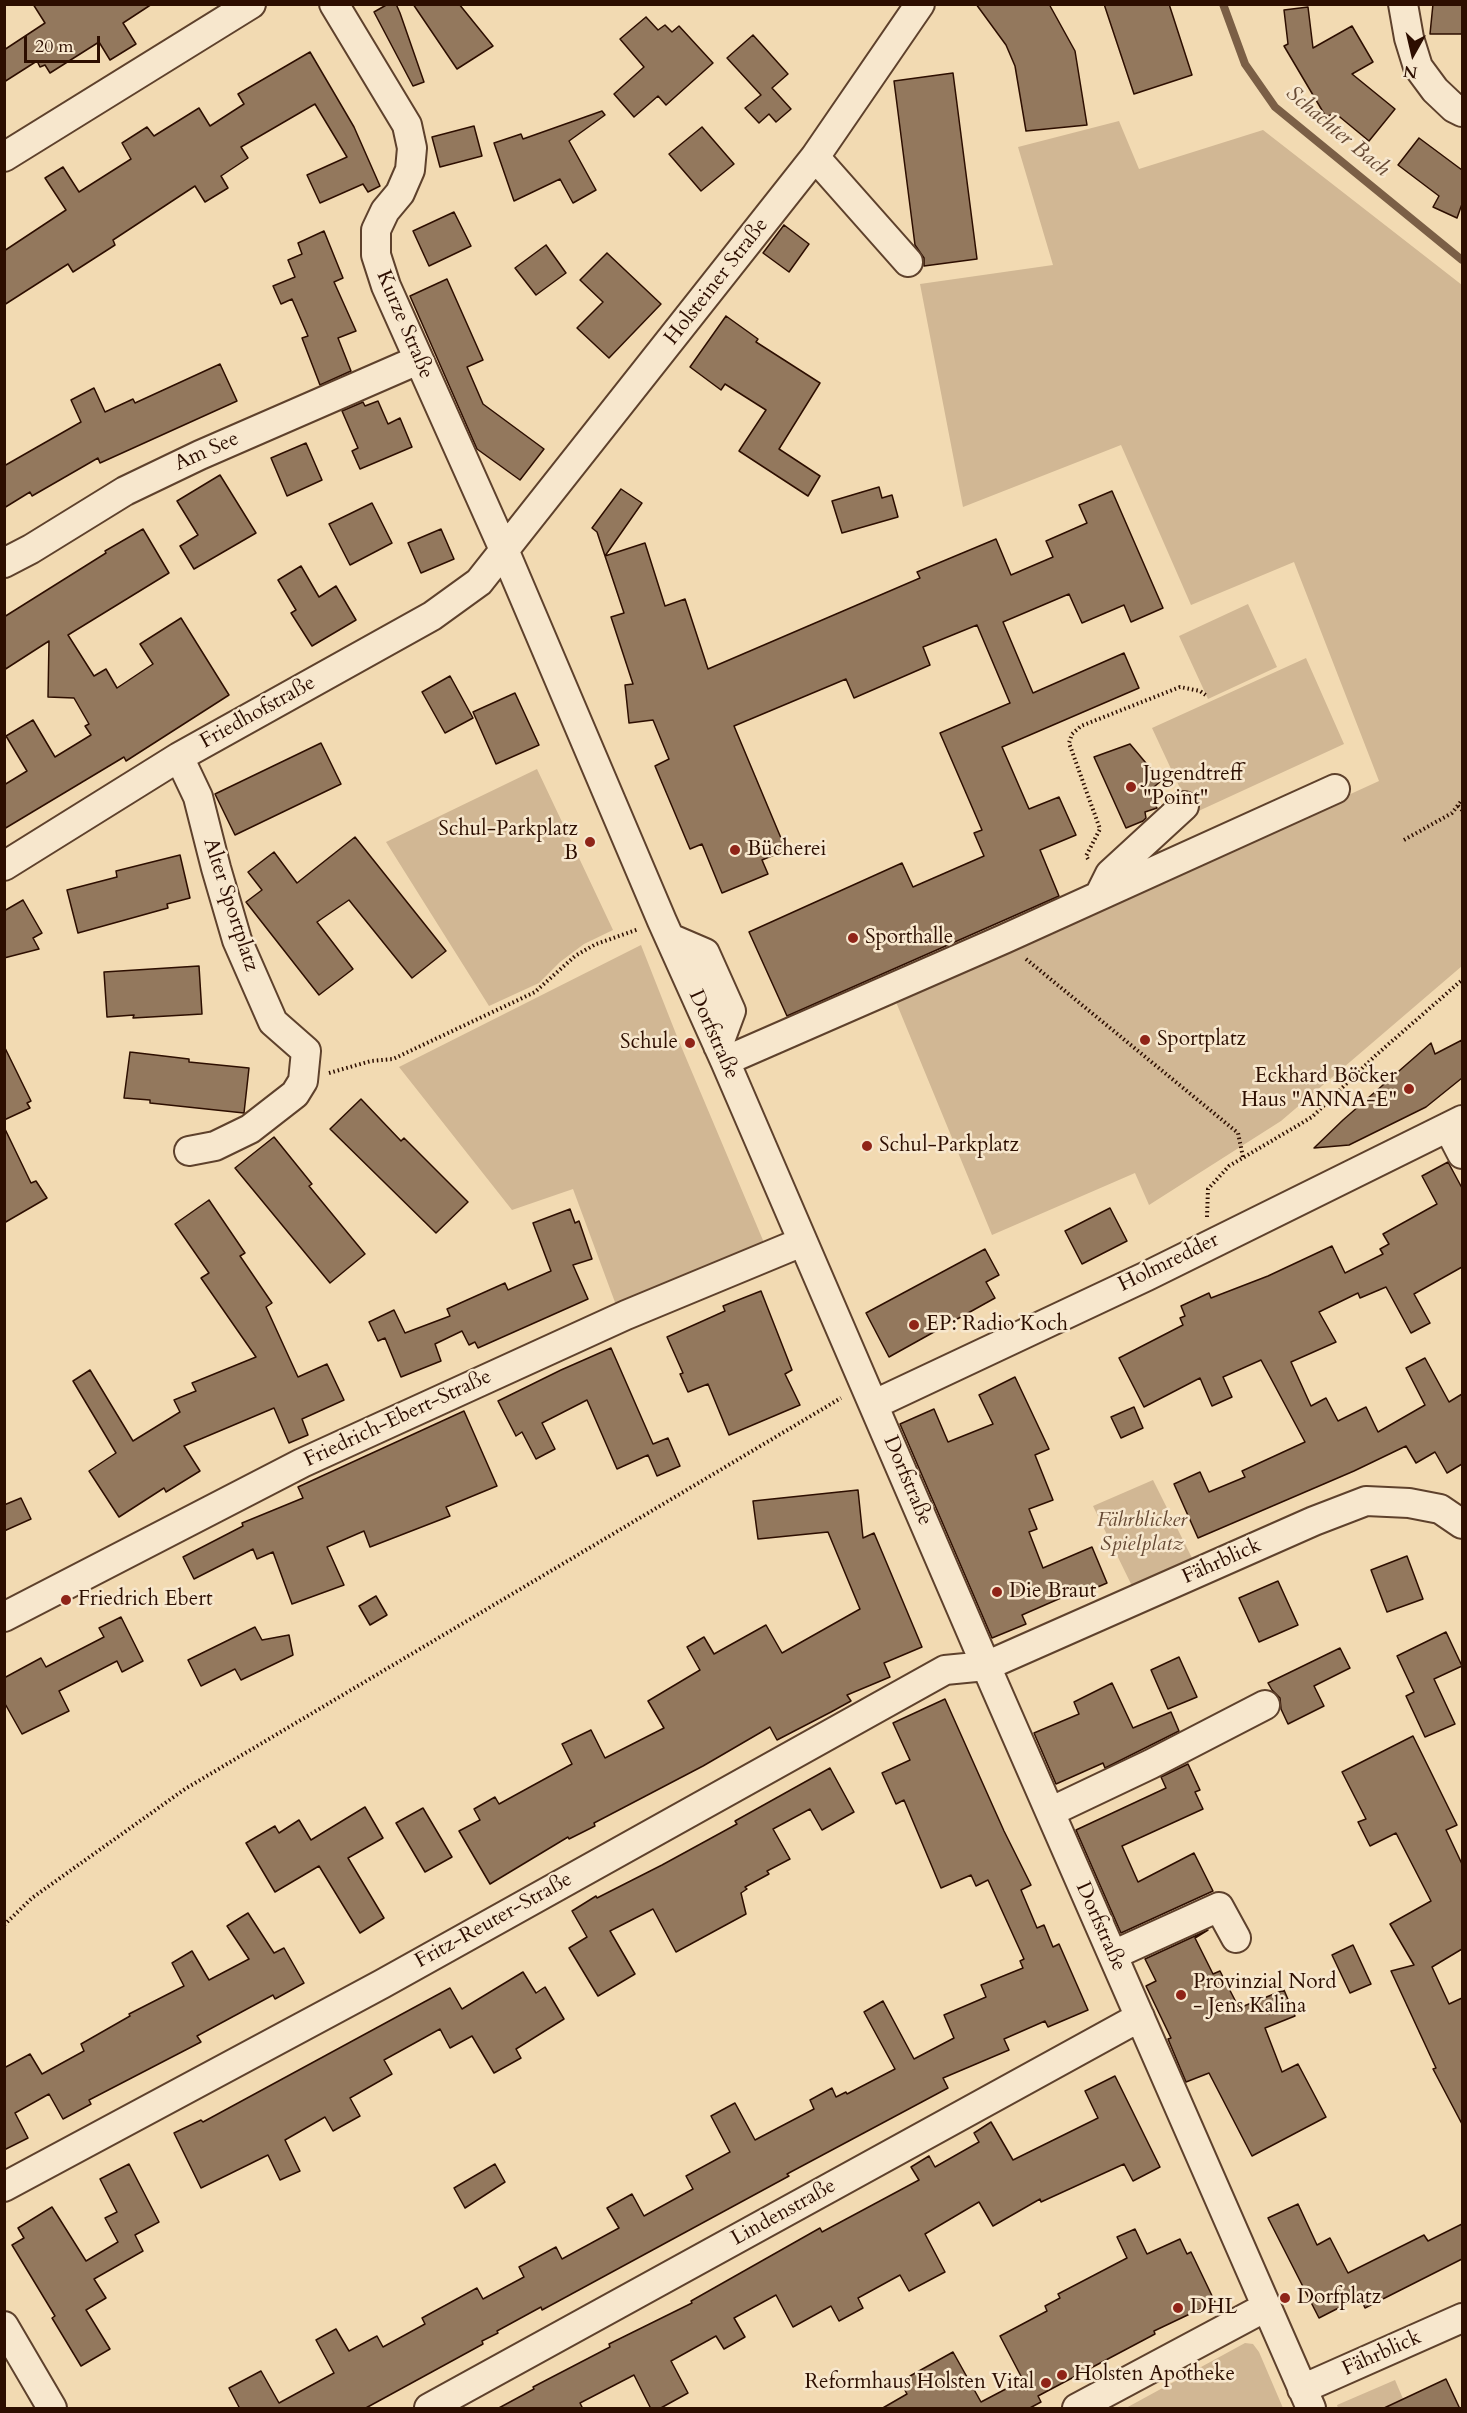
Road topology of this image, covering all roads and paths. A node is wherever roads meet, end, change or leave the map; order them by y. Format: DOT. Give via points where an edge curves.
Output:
graph roads {
  1 [pos="251,4"];
  2 [pos="334,4"];
  3 [pos="920,4"];
  4 [pos="1403,4"];
  5 [pos="1462,112"];
  6 [pos="4,157"];
  7 [pos="815,158"];
  8 [pos="908,262"];
  9 [pos="418,360"];
  10 [pos="505,552"];
  11 [pos="4,562"];
  12 [pos="1207,696"];
  13 [pos="179,757"];
  14 [pos="1335,789"];
  15 [pos="1462,800"];
  16 [pos="1184,806"];
  17 [pos="1458,806"];
  18 [pos="1462,810"];
  19 [pos="1404,840"];
  20 [pos="4,866"];
  21 [pos="1103,888"];
  22 [pos="666,930"];
  23 [pos="1004,939"];
  24 [pos="1462,980"];
  25 [pos="722,1053"];
  26 [pos="303,1081"];
  27 [pos="1455,1124"];
  28 [pos="189,1151"];
  29 [pos="1462,1154"];
  30 [pos="1243,1157"];
  31 [pos="1208,1189"];
  32 [pos="802,1242"];
  33 [pos="870,1394"];
  34 [pos="1455,1510"];
  35 [pos="4,1617"];
  36 [pos="986,1666"];
  37 [pos="1265,1705"];
  38 [pos="1050,1812"];
  39 [pos="4,1925"];
  40 [pos="1236,1938"];
  41 [pos="1113,1955"];
  42 [pos="1140,2017"];
  43 [pos="4,2187"];
  44 [pos="1266,2307"];
  45 [pos="1462,2318"];
  46 [pos="4,2326"];
  47 [pos="1306,2399"];
  48 [pos="52,2409"];
  49 [pos="429,2409"];
  50 [pos="1077,2409"];
  1 -- 6 [label="street"];
  2 -- 9 [label="street, Kurze Straße" via="407,125 412,148 410,170 376,230 376,255"];
  3 -- 7 [label="street, Holsteiner Straße"];
  4 -- 5 [label="street" via="1418,67 1435,90"];
  7 -- 8 [label="street"];
  7 -- 10 [label="street, Holsteiner Straße"];
  9 -- 10 [label="street, Kurze Straße"];
  9 -- 11 [label="street, Am See" via="200,454 125,491"];
  10 -- 13 [label="street, Friedhofstraße" via="479,582 432,616"];
  10 -- 22 [label="street, Dorfstraße"];
  12 -- 21 [label="path" via="1180,687 1081,726 1072,734 1069,743 1100,829 1086,856"];
  13 -- 20 [label="street, Friedhofstraße"];
  13 -- 26 [label="street, Alter Sportplatz" via="198,797 237,940 273,1022 306,1051"];
  14 -- 21 [label="street"];
  15 -- 17 [label="path"];
  16 -- 21 [label="street" via="1110,874"];
  17 -- 18 [label="path"];
  17 -- 19 [label="path"];
  21 -- 23 [label="street"];
  22 -- 25 [label="street, Dorfstraße"];
  22 -- 26 [label="path" via="596,944 575,956 535,992 393,1059 371,1061"];
  23 -- 25 [label="street"];
  23 -- 30 [label="path" via="1238,1133"];
  24 -- 30 [label="path" via="1312,1117"];
  25 -- 32 [label="street, Dorfstraße"];
  26 -- 28 [label="street" via="295,1094 250,1129 215,1146"];
  27 -- 29 [label="street"];
  27 -- 33 [label="street, Holmredder" via="1147,1276"];
  30 -- 31 [label="path"];
  32 -- 33 [label="street, Dorfstraße"];
  32 -- 35 [label="street, Friedrich-Ebert-Straße" via="626,1315 302,1462"];
  33 -- 36 [label="street, Dorfstraße"];
  33 -- 39 [label="path" via="185,1789 32,1898"];
  34 -- 36 [label="street, Fährblick" via="1366,1501"];
  36 -- 38 [label="street, Dorfstraße"];
  36 -- 43 [label="street, Fritz-Reuter-Straße" via="945,1670 382,1984"];
  37 -- 38 [label="street"];
  38 -- 41 [label="street, Dorfstraße"];
  40 -- 41 [label="street" via="1219,1907"];
  41 -- 42 [label="street, Dorfstraße"];
  42 -- 44 [label="street, Dorfstraße"];
  42 -- 49 [label="street, Lindenstraße"];
  44 -- 47 [label="street, Dorfstraße"];
  44 -- 50 [label="street"];
  45 -- 47 [label="street, Fährblick"];
  46 -- 48 [label="street"];
}
